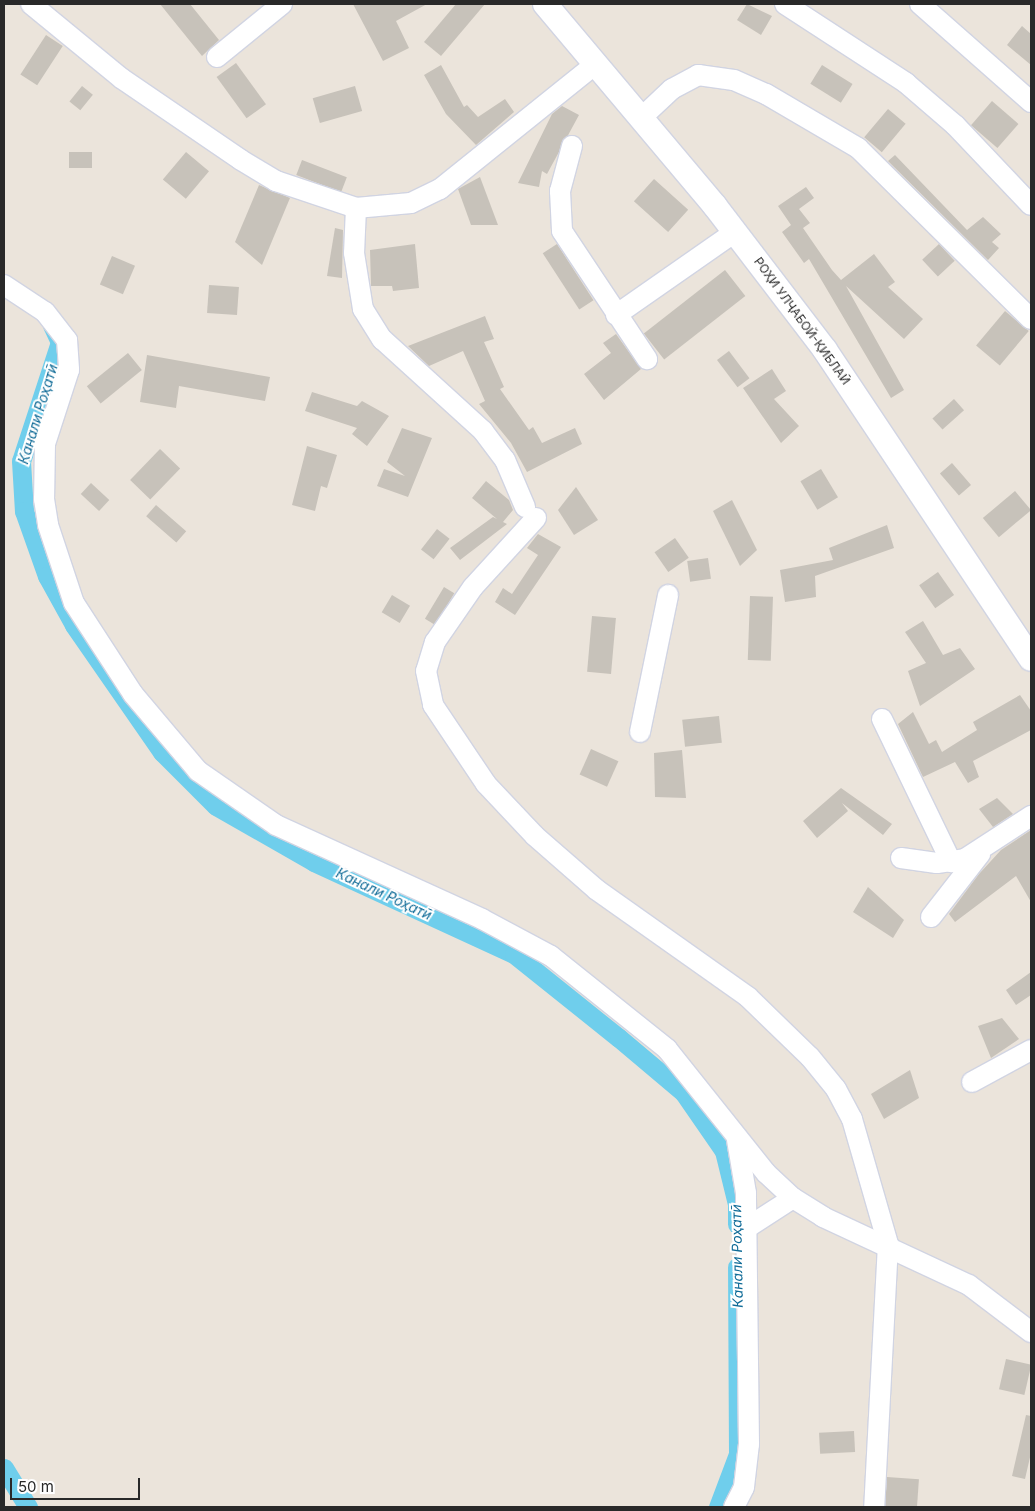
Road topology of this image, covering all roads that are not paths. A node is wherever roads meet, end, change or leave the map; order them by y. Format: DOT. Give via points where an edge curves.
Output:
graph roads {
  1 [pos="31,4"];
  2 [pos="282,4"];
  3 [pos="545,4"];
  4 [pos="785,4"];
  5 [pos="920,4"];
  6 [pos="216,57"];
  7 [pos="594,65"];
  8 [pos="1031,102"];
  9 [pos="640,119"];
  10 [pos="572,146"];
  11 [pos="1031,205"];
  12 [pos="356,208"];
  13 [pos="735,232"];
  14 [pos="4,285"];
  15 [pos="616,315"];
  16 [pos="1031,319"];
  17 [pos="647,359"];
  18 [pos="668,595"];
  19 [pos="1031,659"];
  20 [pos="882,719"];
  21 [pos="640,732"];
  22 [pos="1031,816"];
  23 [pos="981,852"];
  24 [pos="901,858"];
  25 [pos="951,862"];
  26 [pos="931,917"];
  27 [pos="1031,1050"];
  28 [pos="972,1082"];
  29 [pos="736,1135"];
  30 [pos="793,1198"];
  31 [pos="745,1229"];
  32 [pos="888,1244"];
  33 [pos="1031,1332"];
  34 [pos="734,1507"];
  35 [pos="874,1507"];
  1 -- 12 [label="street" via="121,78 241,160 276,181"];
  2 -- 6 [label="street"];
  3 -- 7 [label="street, РОҲИ УЛҶАБОЙ-ҚИБЛАӢ"];
  4 -- 11 [label="street" via="906,84 955,125"];
  5 -- 8 [label="street"];
  7 -- 9 [label="street, РОҲИ УЛҶАБОЙ-ҚИБЛАӢ"];
  7 -- 12 [label="street" via="440,189 411,203"];
  9 -- 13 [label="street, РОҲИ УЛҶАБОЙ-ҚИБЛАӢ"];
  9 -- 16 [label="street" via="672,89 698,75 734,80 766,94 858,148"];
  10 -- 15 [label="street" via="560,191 562,231"];
  12 -- 32 [label="street" via="355,269 364,309 382,339 483,430 505,460 531,513 435,642 426,672 433,705 486,784 535,836 596,890 748,997 810,1057 852,1119"];
  13 -- 15 [label="street"];
  13 -- 19 [label="street, РОҲИ УЛҶАБОЙ-ҚИБЛАӢ" via="825,350"];
  14 -- 29 [label="street" via="45,312 67,340 69,370 45,444 44,499 60,567 74,603 103,653 172,744 211,782 276,825 482,918 550,956 667,1050"];
  15 -- 17 [label="street"];
  18 -- 21 [label="street"];
  20 -- 25 [label="street"];
  22 -- 23 [label="street"];
  23 -- 25 [label="street"];
  23 -- 26 [label="street"];
  24 -- 25 [label="street"];
  27 -- 28 [label="street"];
  29 -- 30 [label="street"];
  29 -- 31 [label="street" via="746,1193"];
  30 -- 31 [label="street"];
  30 -- 32 [label="street" via="823,1217"];
  31 -- 34 [label="street" via="750,1444 744,1487"];
  32 -- 33 [label="street" via="969,1285"];
  32 -- 35 [label="street"];
}
